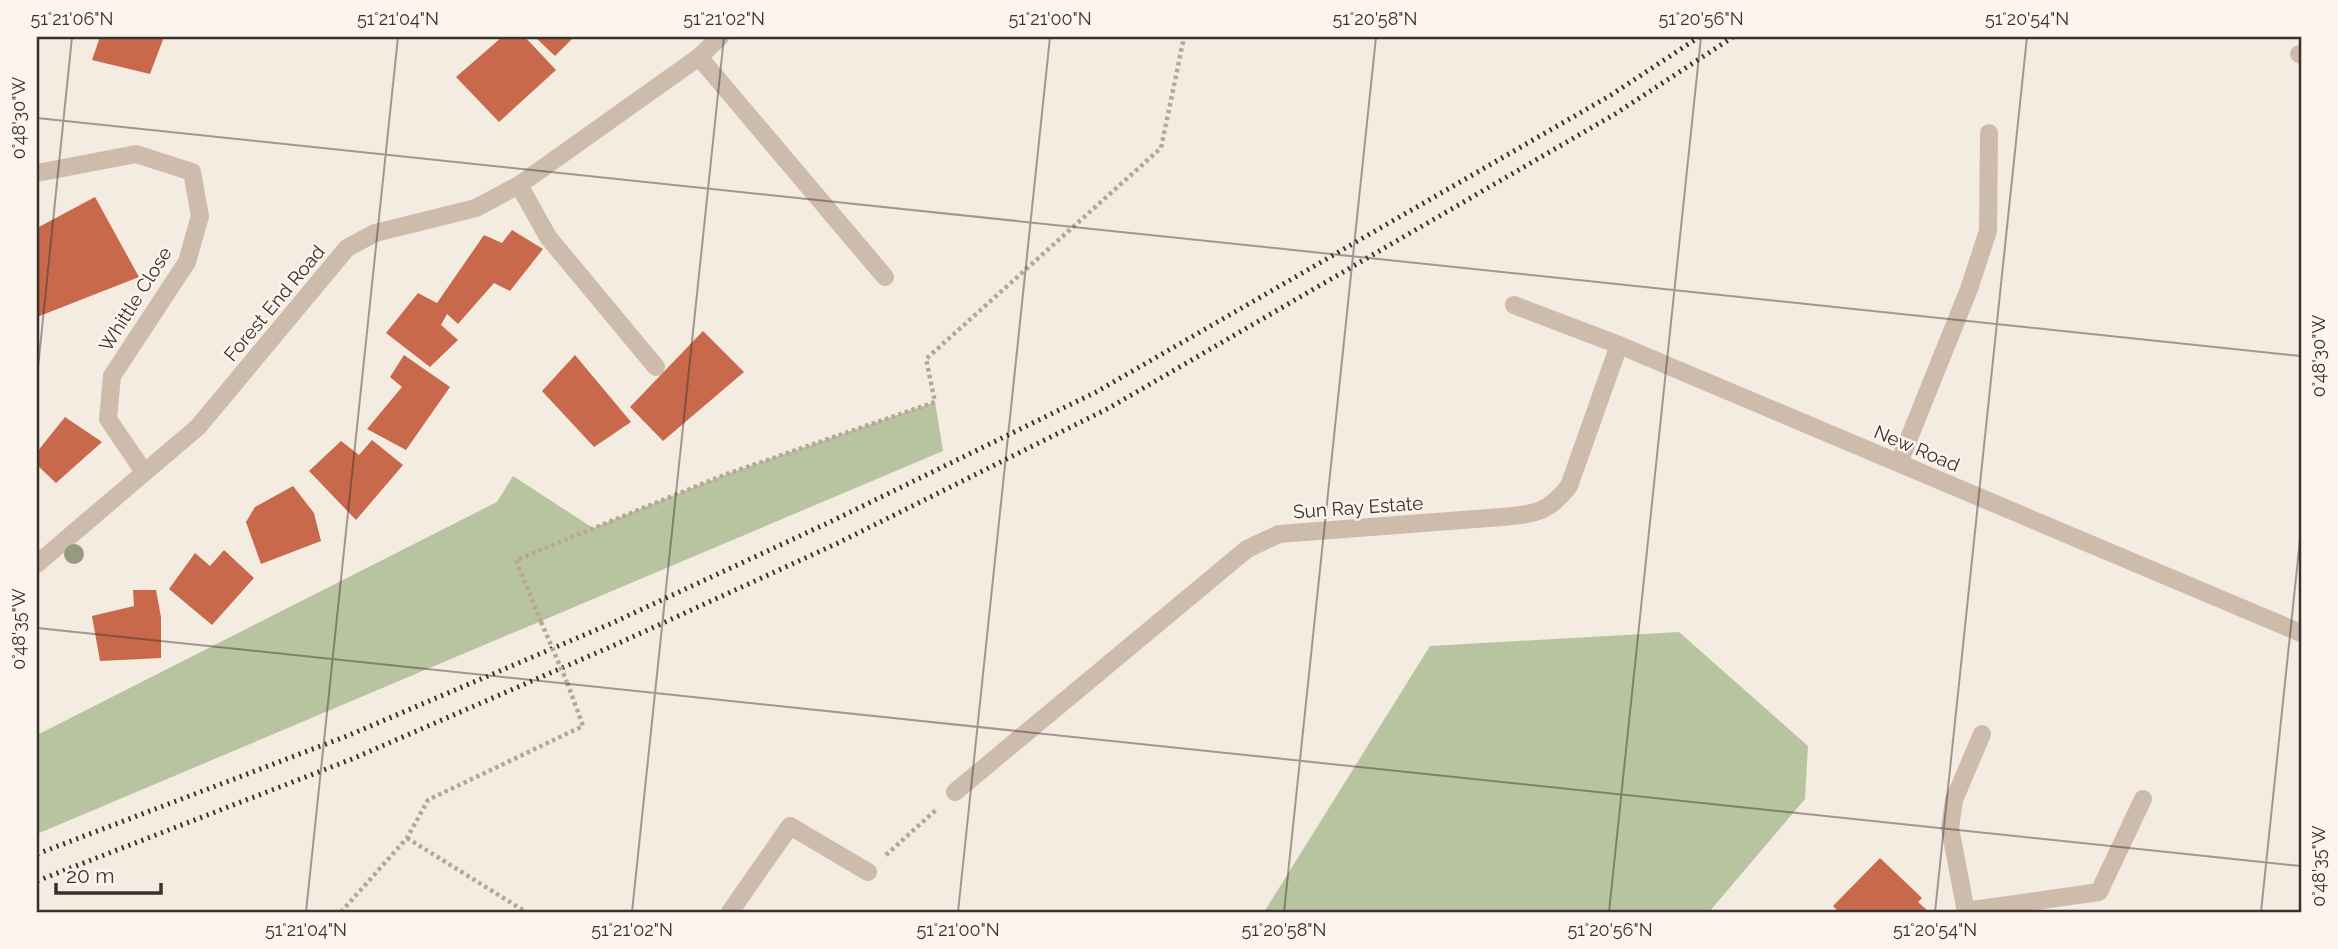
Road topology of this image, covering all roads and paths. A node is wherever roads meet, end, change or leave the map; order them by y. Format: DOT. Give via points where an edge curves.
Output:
graph roads {
  1 [pos="720,37"];
  2 [pos="1184,37"];
  3 [pos="699,57"];
  4 [pos="1989,133"];
  5 [pos="37,173"];
  6 [pos="519,185"];
  7 [pos="885,277"];
  8 [pos="1514,305"];
  9 [pos="1619,345"];
  10 [pos="656,367"];
  11 [pos="1899,463"];
  12 [pos="144,472"];
  13 [pos="37,564"];
  14 [pos="2301,633"];
  15 [pos="1982,734"];
  16 [pos="955,792"];
  17 [pos="2143,799"];
  18 [pos="407,838"];
  19 [pos="868,872"];
  20 [pos="341,912"];
  21 [pos="526,912"];
  22 [pos="730,912"];
  23 [pos="1966,912"];
  1 -- 3 [label="street, Forest End Road"];
  2 -- 18 [label="path, bridge" via="1161,148 926,359 935,402 724,475 516,560 583,726 428,800"];
  3 -- 6 [label="street, Forest End Road"];
  3 -- 7 [label="street"];
  4 -- 11 [label="street" via="1988,231"];
  5 -- 12 [label="street, Whittle Close" via="136,154 192,172 200,216 187,262 112,376 108,419"];
  6 -- 10 [label="street" via="548,237"];
  6 -- 12 [label="street, Forest End Road" via="476,208 375,233 347,248 198,427"];
  8 -- 9 [label="street, New Road"];
  9 -- 11 [label="street, New Road"];
  9 -- 16 [label="street, Sun Ray Estate" via="1569,486 1555,504 1536,513 1502,517 1279,534 1247,549"];
  11 -- 14 [label="street, New Road"];
  12 -- 13 [label="street, Forest End Road"];
  15 -- 23 [label="street" via="1954,800 1950,828"];
  16 -- 19 [label="path"];
  17 -- 23 [label="street" via="2099,892"];
  18 -- 20 [label="path"];
  18 -- 21 [label="path"];
  19 -- 22 [label="street" via="790,826"];
}
